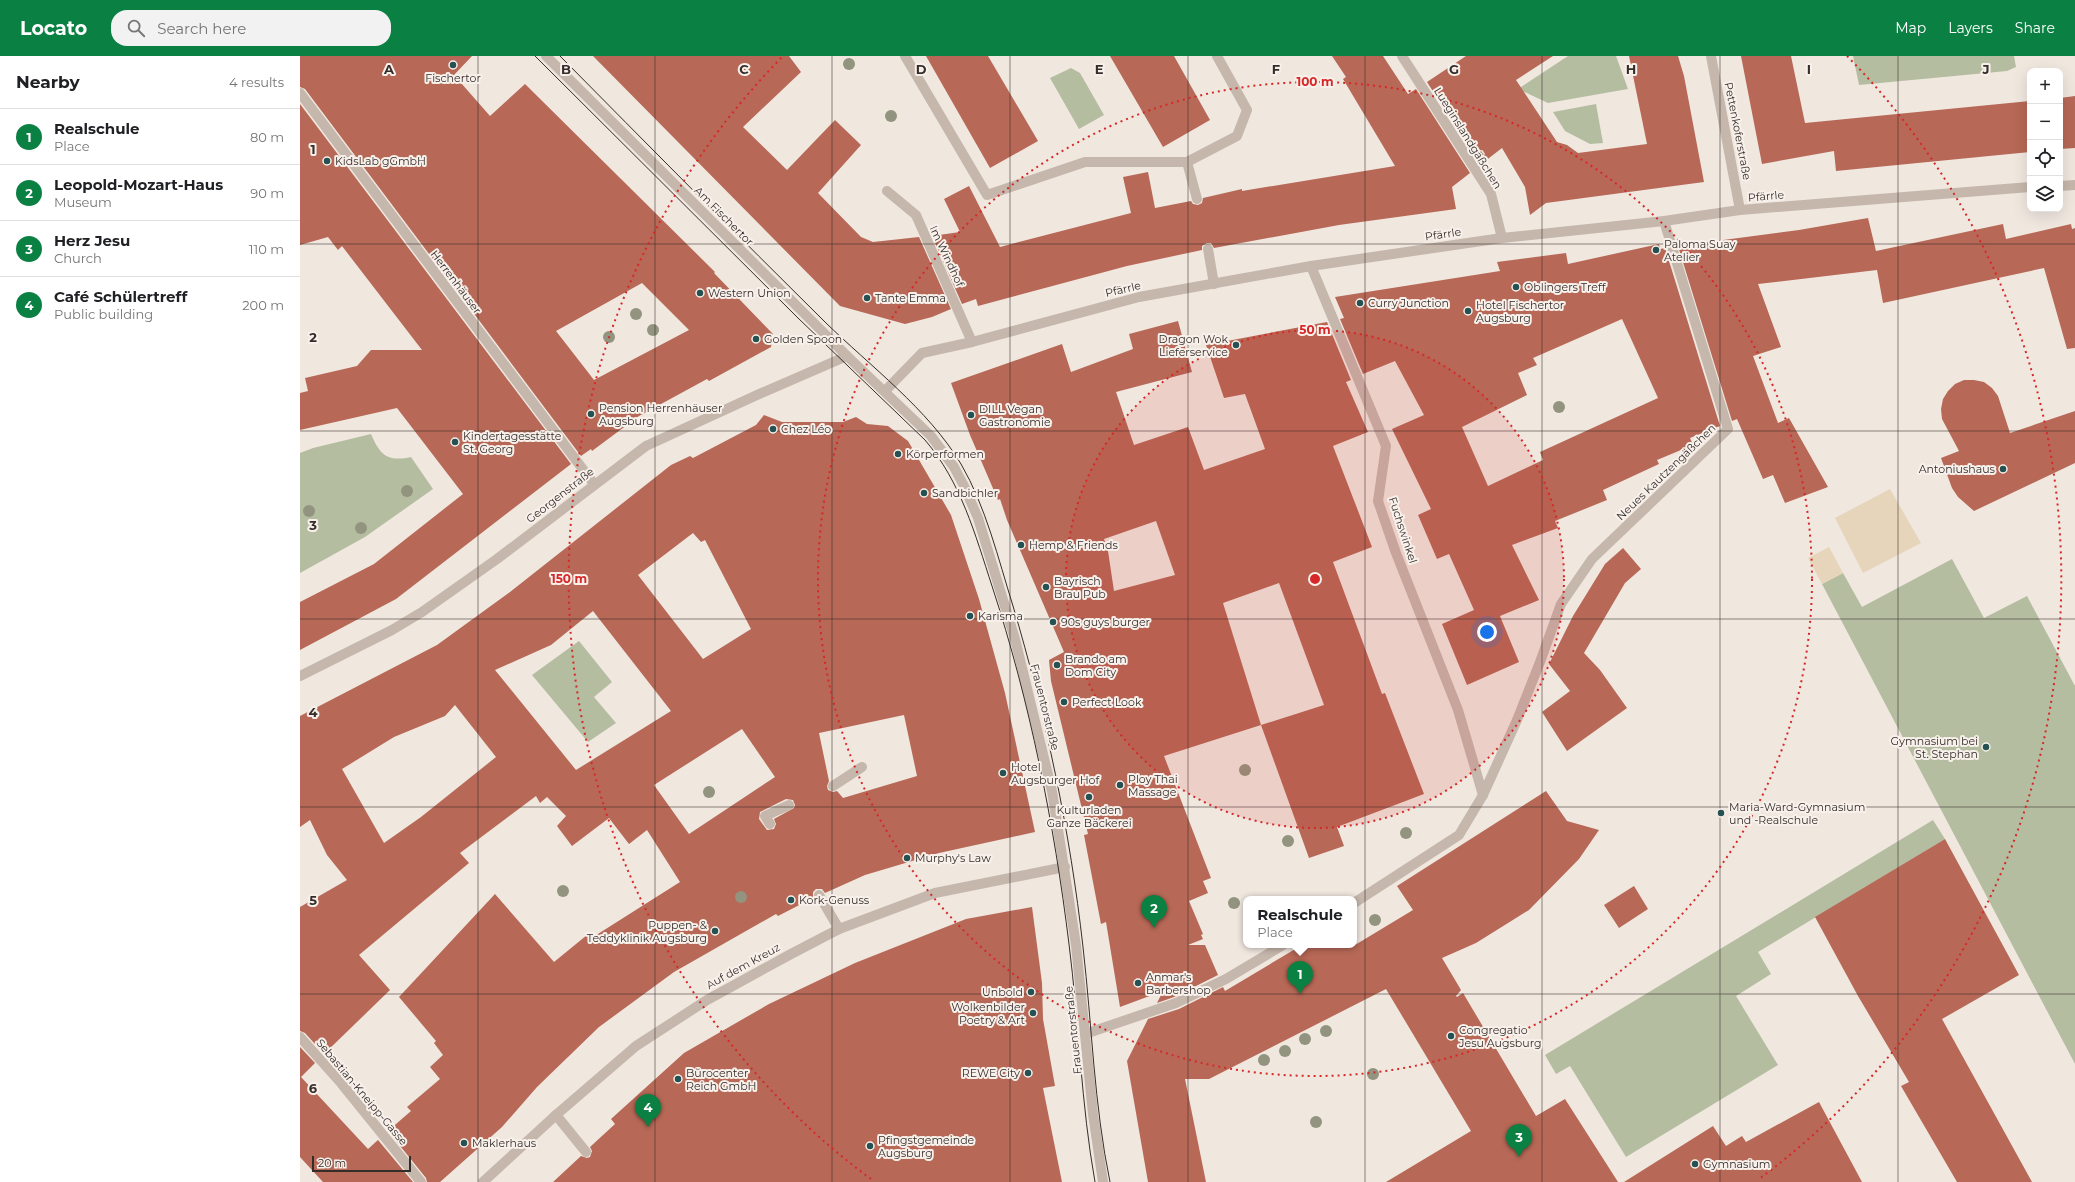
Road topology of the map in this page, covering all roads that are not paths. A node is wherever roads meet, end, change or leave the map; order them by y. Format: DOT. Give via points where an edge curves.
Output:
graph roads {
  1 [pos="546,56"];
  2 [pos="905,56"];
  3 [pos="1217,56"];
  4 [pos="1402,56"];
  5 [pos="1711,56"];
  6 [pos="300,93"];
  7 [pos="1187,162"];
  8 [pos="2075,185"];
  9 [pos="2063,186"];
  10 [pos="2027,187"];
  11 [pos="887,191"];
  12 [pos="1197,200"];
  13 [pos="1740,210"];
  14 [pos="1664,221"];
  15 [pos="1502,238"];
  16 [pos="1208,249"];
  17 [pos="1311,266"];
  18 [pos="1214,284"];
  19 [pos="972,342"];
  20 [pos="848,356"];
  21 [pos="885,391"];
  22 [pos="594,484"];
  23 [pos="300,676"];
  24 [pos="862,767"];
  25 [pos="833,786"];
  26 [pos="1483,795"];
  27 [pos="789,805"];
  28 [pos="770,824"];
  29 [pos="1065,867"];
  30 [pos="820,895"];
  31 [pos="1357,900"];
  32 [pos="839,929"];
  33 [pos="1277,948"];
  34 [pos="1085,1034"];
  35 [pos="300,1037"];
  36 [pos="556,1115"];
  37 [pos="586,1152"];
  38 [pos="421,1182"];
  39 [pos="484,1182"];
  40 [pos="1103,1182"];
  1 -- 20 [label="street, Am Fischertor"];
  2 -- 7 [label="street" via="988,195 1085,162"];
  3 -- 7 [label="street" via="1247,110 1237,136"];
  4 -- 15 [label="street, Lueginslandgäßchen" via="1491,194"];
  5 -- 13 [label="street, Pettenkoferstraße"];
  6 -- 22 [label="street, Herrenhäuser"];
  7 -- 12 [label="street"];
  8 -- 9 [label="street"];
  10 -- 13 [label="street, Pfärrle"];
  11 -- 19 [label="street, Im Windhof" via="916,216"];
  13 -- 14 [label="street, Pfärrle"];
  14 -- 15 [label="street, Pfärrle"];
  14 -- 26 [label="street, Neues Kautzengäßchen" via="1728,429 1592,560 1561,604 1517,720"];
  15 -- 17 [label="street, Pfärrle"];
  16 -- 18 [label="street"];
  17 -- 18 [label="street, Pfärrle"];
  17 -- 26 [label="street, Fuchswinkel" via="1386,446 1378,501 1458,710"];
  18 -- 19 [label="street, Pfärrle" via="1139,297"];
  19 -- 21 [label="street, Pfärrle" via="922,353"];
  20 -- 21 [label="street, Am Fischertor"];
  20 -- 22 [label="street, Georgenstraße" via="646,446"];
  21 -- 29 [label="street, Frauentorstraße" via="941,448 954,466 971,501 1007,612 1028,688 1052,791"];
  22 -- 23 [label="street, Georgenstraße" via="497,560 422,612 392,630"];
  24 -- 25 [label="street"];
  26 -- 31 [label="street" via="1459,835"];
  27 -- 28 [label="street" via="765,816"];
  29 -- 32 [label="street, Auf dem Kreuz" via="935,894"];
  29 -- 34 [label="street, Frauentorstraße"];
  30 -- 32 [label="street"];
  32 -- 36 [label="street, Auf dem Kreuz" via="707,1000 636,1046"];
  33 -- 34 [label="street" via="1226,979 1176,1003"];
  34 -- 40 [label="street, Frauentorstraße"];
  35 -- 38 [label="street, Sebastian-Kneipp-Gasse"];
  36 -- 37 [label="street"];
  36 -- 39 [label="street, Auf dem Kreuz"];
}
